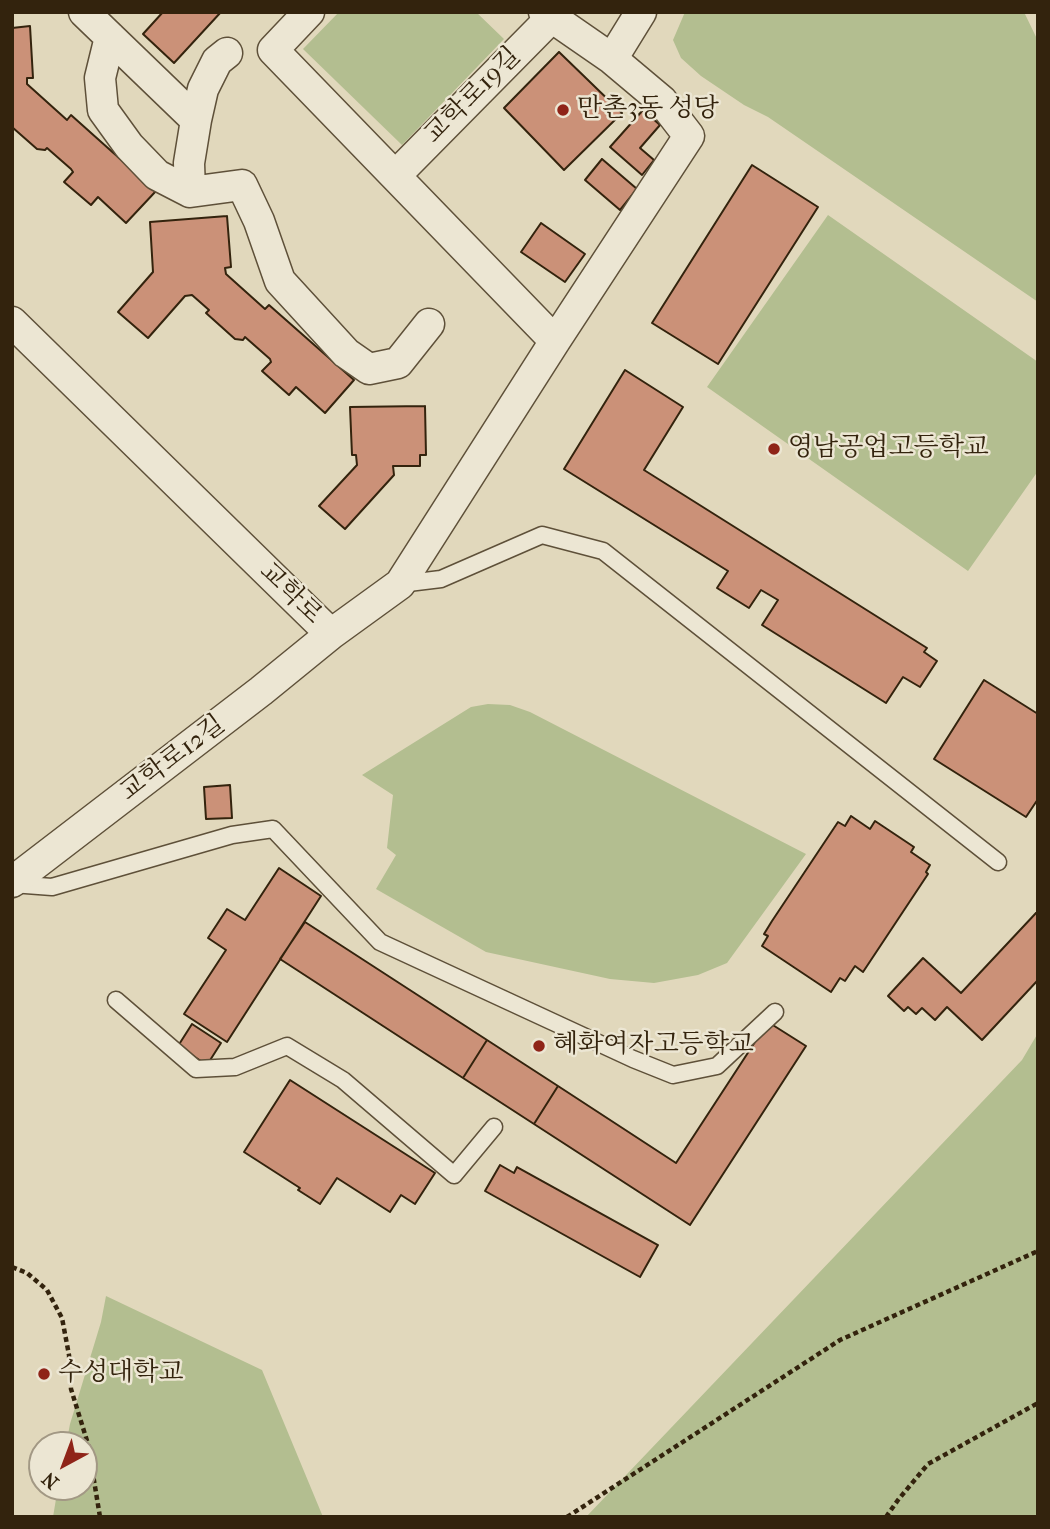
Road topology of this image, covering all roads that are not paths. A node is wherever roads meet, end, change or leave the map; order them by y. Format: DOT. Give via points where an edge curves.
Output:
graph roads {
  1 [pos="84,12"];
  2 [pos="309,12"];
  3 [pos="620,12"];
  4 [pos="641,12"];
  5 [pos="550,14"];
  6 [pos="110,37"];
  7 [pos="227,53"];
  8 [pos="612,59"];
  9 [pos="195,120"];
  10 [pos="396,175"];
  11 [pos="190,192"];
  12 [pos="12,322"];
  13 [pos="429,324"];
  14 [pos="555,341"];
  15 [pos="400,584"];
  16 [pos="331,634"];
  17 [pos="998,862"];
  18 [pos="12,883"];
  19 [pos="116,1000"];
  20 [pos="775,1012"];
  21 [pos="494,1127"];
  1 -- 6 [label="street"];
  2 -- 10 [label="street" via="273,50"];
  3 -- 8 [label="street"];
  4 -- 8 [label="street"];
  5 -- 8 [label="street, 교학로19길"];
  5 -- 10 [label="street, 교학로19길"];
  6 -- 9 [label="street"];
  6 -- 11 [label="street" via="100,78 103,110 157,175"];
  7 -- 9 [label="street" via="217,61 203,89"];
  8 -- 14 [label="street, 교학로" via="662,101 689,136"];
  9 -- 11 [label="street"];
  10 -- 14 [label="street"];
  11 -- 13 [label="street" via="242,185 280,281 346,353 369,369 398,363"];
  12 -- 16 [label="street, 교학로"];
  14 -- 15 [label="street, 교학로"];
  15 -- 16 [label="street, 교학로"];
  15 -- 17 [label="lane" via="441,579 542,535 603,551"];
  16 -- 18 [label="street, 교학로12길"];
  18 -- 20 [label="lane" via="52,887 232,835 273,829 380,942 673,1074 717,1066"];
  19 -- 21 [label="lane" via="197,1069 235,1067 287,1046 343,1080 454,1175"];
}
